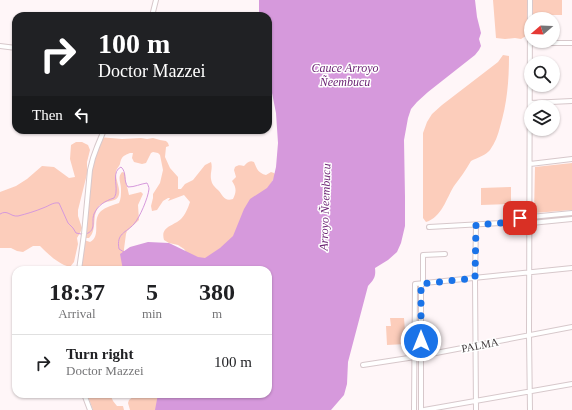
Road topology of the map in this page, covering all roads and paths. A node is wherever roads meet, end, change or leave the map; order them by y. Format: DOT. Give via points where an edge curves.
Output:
graph roads {
  1 [pos="156,0"];
  2 [pos="530,0"];
  3 [pos="153,12"];
  4 [pos="530,12"];
  5 [pos="560,43"];
  6 [pos="572,43"];
  7 [pos="0,46"];
  8 [pos="12,48"];
  9 [pos="530,48"];
  10 [pos="530,100"];
  11 [pos="572,101"];
  12 [pos="560,102"];
  13 [pos="102,134"];
  14 [pos="530,136"];
  15 [pos="572,159"];
  16 [pos="530,164"];
  17 [pos="572,213"];
  18 [pos="530,217"];
  19 [pos="572,220"];
  20 [pos="501,223"];
  21 [pos="530,223"];
  22 [pos="476,225"];
  23 [pos="429,227"];
  24 [pos="445,254"];
  25 [pos="80,266"];
  26 [pos="572,268"];
  27 [pos="530,272"];
  28 [pos="475,278"];
  29 [pos="422,284"];
  30 [pos="572,327"];
  31 [pos="529,336"];
  32 [pos="476,345"];
  33 [pos="421,356"];
  34 [pos="415,357"];
  35 [pos="363,365"];
  36 [pos="572,384"];
  37 [pos="530,392"];
  38 [pos="86,398"];
  39 [pos="476,401"];
  40 [pos="90,410"];
  41 [pos="414,410"];
  42 [pos="422,410"];
  43 [pos="476,410"];
  44 [pos="530,410"];
  1 -- 3 [label="street"];
  2 -- 4 [label="street"];
  5 -- 6 [label="street"];
  7 -- 8 [label="street"];
  9 -- 10 [label="street"];
  11 -- 12 [label="street"];
  13 -- 25 [label="street" via="90,170"];
  14 -- 16 [label="street"];
  15 -- 16 [label="street"];
  16 -- 18 [label="street"];
  17 -- 18 [label="street"];
  18 -- 20 [label="street" via="510,219"];
  18 -- 21 [label="street"];
  19 -- 21 [label="street"];
  20 -- 21 [label="street"];
  20 -- 22 [label="street"];
  21 -- 27 [label="street"];
  22 -- 23 [label="street"];
  22 -- 28 [label="street"];
  24 -- 29 [label="street" via="423,255"];
  26 -- 27 [label="street"];
  27 -- 28 [label="street"];
  27 -- 31 [label="street"];
  28 -- 29 [label="street"];
  28 -- 32 [label="street"];
  29 -- 33 [label="street"];
  29 -- 34 [label="street" via="415,284"];
  30 -- 31 [label="street, PALMA"];
  31 -- 32 [label="street, PALMA"];
  31 -- 37 [label="street"];
  32 -- 33 [label="street, PALMA"];
  32 -- 39 [label="street"];
  33 -- 34 [label="street, PALMA"];
  33 -- 42 [label="street"];
  34 -- 35 [label="street, PALMA"];
  34 -- 41 [label="street"];
  36 -- 37 [label="street"];
  37 -- 39 [label="street"];
  37 -- 44 [label="street"];
  38 -- 40 [label="street"];
  39 -- 42 [label="street"];
  39 -- 43 [label="street"];
}
